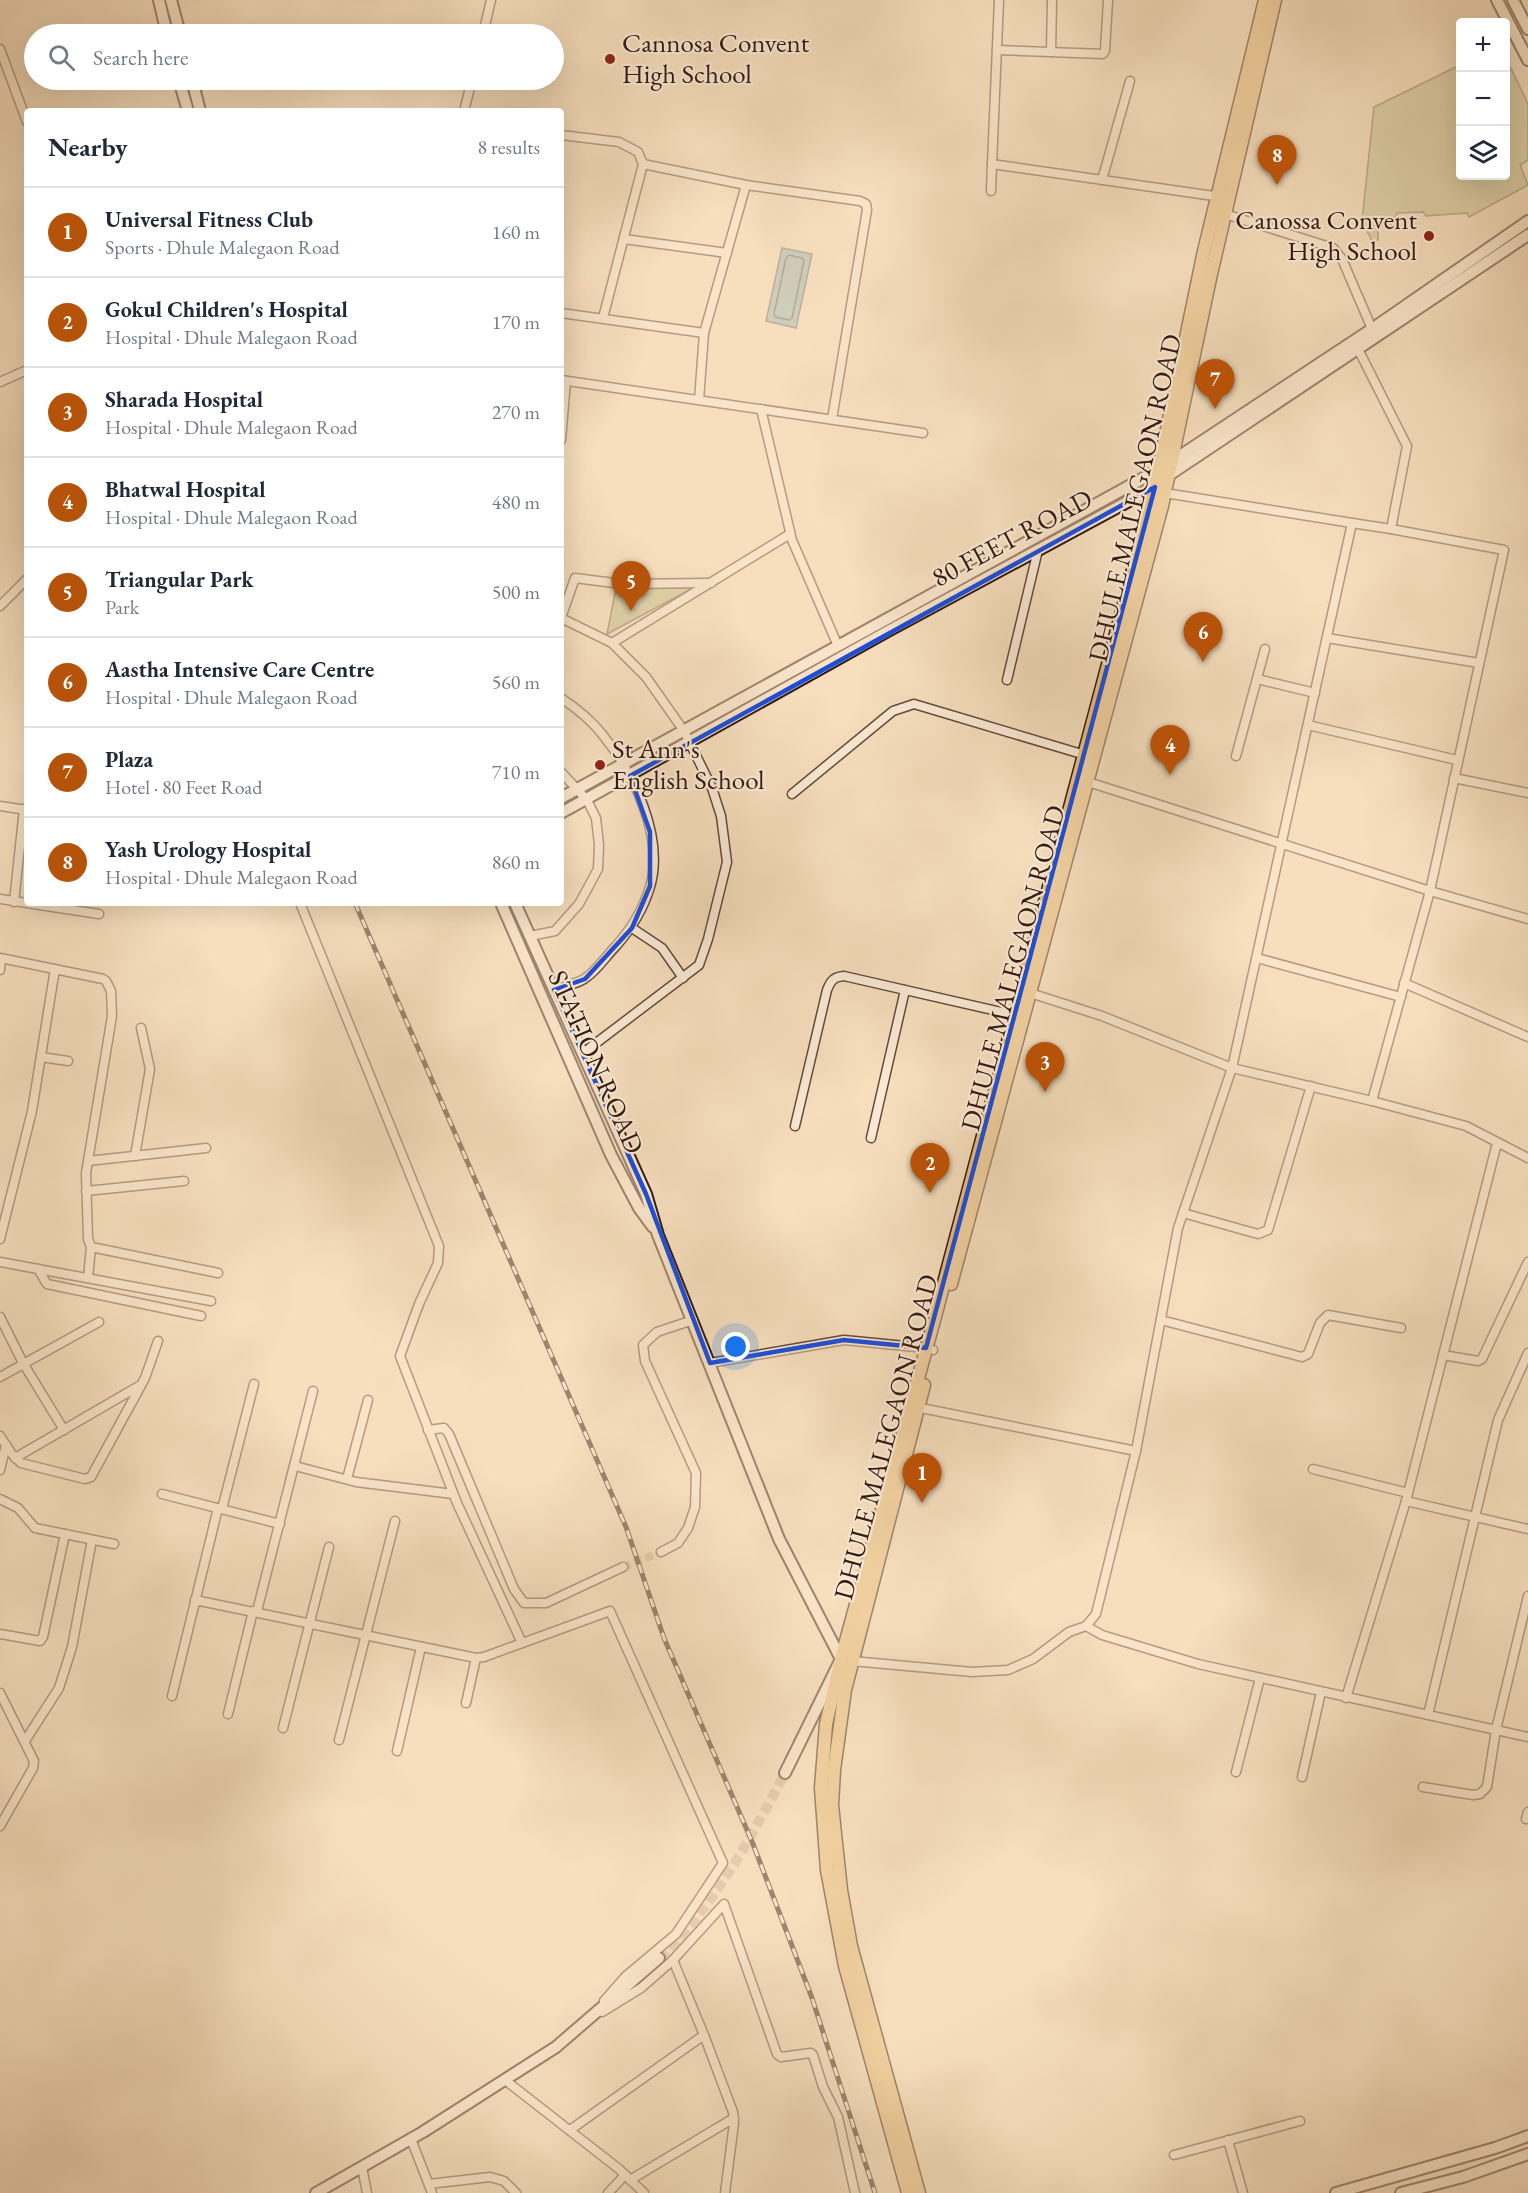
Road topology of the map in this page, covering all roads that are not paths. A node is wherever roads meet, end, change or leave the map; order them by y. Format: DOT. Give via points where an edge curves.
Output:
graph roads {
  1 [pos="159,0"];
  2 [pos="171,0"];
  3 [pos="491,0"];
  4 [pos="999,0"];
  5 [pos="1052,0"];
  6 [pos="1108,0"];
  7 [pos="1265,0"];
  8 [pos="1275,0"];
  9 [pos="1497,0"];
  10 [pos="1513,0"];
  11 [pos="165,24"];
  12 [pos="177,24"];
  13 [pos="485,24"];
  14 [pos="1528,29"];
  15 [pos="0,50"];
  16 [pos="997,50"];
  17 [pos="1050,52"];
  18 [pos="1528,60"];
  19 [pos="1130,81"];
  20 [pos="182,90"];
  21 [pos="195,90"];
  22 [pos="469,90"];
  23 [pos="187,108"];
  24 [pos="199,108"];
  25 [pos="465,108"];
  26 [pos="24,114"];
  27 [pos="564,135"];
  28 [pos="992,164"];
  29 [pos="643,165"];
  30 [pos="1102,180"];
  31 [pos="746,185"];
  32 [pos="991,191"];
  33 [pos="1223,197"];
  34 [pos="1225,214"];
  35 [pos="1528,221"];
  36 [pos="1528,235"];
  37 [pos="624,239"];
  38 [pos="727,253"];
  39 [pos="564,312"];
  40 [pos="603,318"];
  41 [pos="1372,329"];
  42 [pos="704,333"];
  43 [pos="1358,349"];
  44 [pos="24,371"];
  45 [pos="564,381"];
  46 [pos="0,382"];
  47 [pos="699,400"];
  48 [pos="761,409"];
  49 [pos="832,419"];
  50 [pos="923,433"];
  51 [pos="1173,460"];
  52 [pos="1165,472"];
  53 [pos="1160,490"];
  54 [pos="1352,523"];
  55 [pos="1391,529"];
  56 [pos="790,534"];
  57 [pos="1038,550"];
  58 [pos="24,582"];
  59 [pos="712,583"];
  60 [pos="0,606"];
  61 [pos="564,609"];
  62 [pos="564,619"];
  63 [pos="1327,638"];
  64 [pos="612,643"];
  65 [pos="838,646"];
  66 [pos="1264,649"];
  67 [pos="1479,663"];
  68 [pos="1257,679"];
  69 [pos="1007,680"];
  70 [pos="1315,693"];
  71 [pos="564,700"];
  72 [pos="1308,725"];
  73 [pos="684,731"];
  74 [pos="690,742"];
  75 [pos="1085,754"];
  76 [pos="1236,756"];
  77 [pos="1457,760"];
  78 [pos="624,765"];
  79 [pos="564,775"];
  80 [pos="630,776"];
  81 [pos="1454,777"];
  82 [pos="1083,780"];
  83 [pos="578,790"];
  84 [pos="1528,793"];
  85 [pos="792,794"];
  86 [pos="564,797"];
  87 [pos="588,800"];
  88 [pos="0,806"];
  89 [pos="24,810"];
  90 [pos="564,812"];
  91 [pos="24,825"];
  92 [pos="1282,844"];
  93 [pos="1430,891"];
  94 [pos="0,900"];
  95 [pos="14,902"];
  96 [pos="24,903"];
  97 [pos="42,906"];
  98 [pos="301,906"];
  99 [pos="502,906"];
  100 [pos="516,906"];
  101 [pos="99,914"];
  102 [pos="1528,919"];
  103 [pos="632,928"];
  104 [pos="530,936"];
  105 [pos="1,958"];
  106 [pos="1257,958"];
  107 [pos="55,969"];
  108 [pos="0,970"];
  109 [pos="683,978"];
  110 [pos="1404,983"];
  111 [pos="554,990"];
  112 [pos="905,990"];
  113 [pos="1026,991"];
  114 [pos="1401,997"];
  115 [pos="1019,1016"];
  116 [pos="141,1028"];
  117 [pos="1528,1037"];
  118 [pos="583,1053"];
  119 [pos="41,1057"];
  120 [pos="68,1061"];
  121 [pos="1232,1068"];
  122 [pos="1311,1086"];
  123 [pos="1372,1101"];
  124 [pos="795,1126"];
  125 [pos="871,1138"];
  126 [pos="1497,1143"];
  127 [pos="206,1148"];
  128 [pos="135,1156"];
  129 [pos="1528,1158"];
  130 [pos="88,1161"];
  131 [pos="184,1181"];
  132 [pos="86,1191"];
  133 [pos="1183,1213"];
  134 [pos="658,1234"];
  135 [pos="0,1239"];
  136 [pos="91,1247"];
  137 [pos="0,1262"];
  138 [pos="1528,1262"];
  139 [pos="38,1269"];
  140 [pos="218,1273"];
  141 [pos="88,1278"];
  142 [pos="211,1301"];
  143 [pos="201,1316"];
  144 [pos="0,1317"];
  145 [pos="693,1320"];
  146 [pos="1161,1320"];
  147 [pos="99,1322"];
  148 [pos="1401,1328"];
  149 [pos="158,1341"];
  150 [pos="929,1349"];
  151 [pos="1528,1353"];
  152 [pos="1443,1355"];
  153 [pos="23,1363"];
  154 [pos="710,1363"];
  155 [pos="0,1377"];
  156 [pos="254,1383"];
  157 [pos="141,1385"];
  158 [pos="313,1391"];
  159 [pos="368,1400"];
  160 [pos="914,1406"];
  161 [pos="64,1430"];
  162 [pos="428,1430"];
  163 [pos="0,1436"];
  164 [pos="6,1445"];
  165 [pos="1136,1451"];
  166 [pos="15,1458"];
  167 [pos="295,1466"];
  168 [pos="1313,1469"];
  169 [pos="0,1470"];
  170 [pos="347,1479"];
  171 [pos="162,1494"];
  172 [pos="453,1494"];
  173 [pos="1407,1497"];
  174 [pos="0,1499"];
  175 [pos="220,1509"];
  176 [pos="1476,1517"];
  177 [pos="395,1521"];
  178 [pos="280,1524"];
  179 [pos="1528,1529"];
  180 [pos="65,1534"];
  181 [pos="92,1540"];
  182 [pos="114,1544"];
  183 [pos="329,1547"];
  184 [pos="661,1552"];
  185 [pos="622,1568"];
  186 [pos="1528,1596"];
  187 [pos="195,1600"];
  188 [pos="255,1611"];
  189 [pos="310,1623"];
  190 [pos="1086,1626"];
  191 [pos="0,1634"];
  192 [pos="366,1635"];
  193 [pos="522,1643"];
  194 [pos="422,1647"];
  195 [pos="476,1658"];
  196 [pos="846,1660"];
  197 [pos="1260,1678"];
  198 [pos="1321,1692"];
  199 [pos="0,1693"];
  200 [pos="172,1696"];
  201 [pos="1346,1698"];
  202 [pos="466,1703"];
  203 [pos="228,1714"];
  204 [pos="1428,1715"];
  205 [pos="284,1728"];
  206 [pos="1496,1730"];
  207 [pos="1528,1737"];
  208 [pos="339,1740"];
  209 [pos="25,1741"];
  210 [pos="397,1751"];
  211 [pos="1236,1772"];
  212 [pos="785,1773"];
  213 [pos="1302,1778"];
  214 [pos="1423,1787"];
  215 [pos="0,1826"];
  216 [pos="659,1958"];
  217 [pos="673,1960"];
  218 [pos="584,2024"];
  219 [pos="704,2035"];
  220 [pos="505,2080"];
  221 [pos="734,2118"];
  222 [pos="1300,2121"];
  223 [pos="570,2130"];
  224 [pos="1528,2136"];
  225 [pos="411,2139"];
  226 [pos="1228,2140"];
  227 [pos="1528,2154"];
  228 [pos="1174,2155"];
  229 [pos="362,2167"];
  230 [pos="628,2177"];
  231 [pos="429,2184"];
  232 [pos="1367,2189"];
  233 [pos="316,2193"];
  234 [pos="367,2193"];
  235 [pos="432,2193"];
  236 [pos="516,2193"];
  237 [pos="608,2193"];
  238 [pos="644,2193"];
  239 [pos="725,2193"];
  240 [pos="855,2193"];
  241 [pos="908,2193"];
  242 [pos="919,2193"];
  243 [pos="1243,2193"];
  244 [pos="1336,2193"];
  245 [pos="1401,2193"];
  1 -- 11 [label="main road"];
  2 -- 12 [label="main road"];
  3 -- 13 [label="street"];
  4 -- 16 [label="street"];
  5 -- 17 [label="street"];
  6 -- 17 [label="street" via="1103,54"];
  7 -- 33 [label="main road"];
  8 -- 33 [label="main road, DHULE MALEGAON ROAD"];
  9 -- 18 [label="main road"];
  10 -- 14 [label="main road"];
  15 -- 26 [label="street"];
  16 -- 17 [label="street"];
  16 -- 28 [label="street"];
  19 -- 30 [label="street"];
  20 -- 23 [label="main road"];
  21 -- 24 [label="main road"];
  22 -- 25 [label="street"];
  27 -- 29 [label="street" via="620,142 638,152"];
  28 -- 30 [label="street"];
  28 -- 32 [label="street"];
  29 -- 31 [label="street"];
  29 -- 37 [label="street"];
  30 -- 33 [label="street"];
  31 -- 38 [label="street"];
  31 -- 49 [label="street" via="866,204"];
  33 -- 34 [label="main road, DHULE MALEGAON ROAD"];
  33 -- 52 [label="main road"];
  34 -- 41 [label="street" via="1333,248 1342,259"];
  34 -- 51 [label="main road, DHULE MALEGAON ROAD"];
  35 -- 41 [label="main road"];
  36 -- 43 [label="main road, 80 FEET ROAD"];
  37 -- 38 [label="street"];
  37 -- 40 [label="street"];
  38 -- 42 [label="street"];
  39 -- 40 [label="street"];
  40 -- 42 [label="street"];
  41 -- 51 [label="main road"];
  42 -- 47 [label="street"];
  43 -- 52 [label="main road, 80 FEET ROAD"];
  43 -- 55 [label="street" via="1407,446"];
  44 -- 46 [label="street"];
  45 -- 47 [label="street"];
  47 -- 48 [label="street"];
  48 -- 49 [label="street"];
  48 -- 56 [label="street"];
  49 -- 50 [label="street"];
  51 -- 52 [label="main road, DHULE MALEGAON ROAD"];
  52 -- 53 [label="main road, DHULE MALEGAON ROAD"];
  52 -- 65 [label="main road, 80 FEET ROAD"];
  53 -- 54 [label="street"];
  53 -- 57 [label="main road, 80 FEET ROAD"];
  53 -- 75 [label="main road"];
  53 -- 82 [label="main road, DHULE MALEGAON ROAD"];
  54 -- 55 [label="street"];
  54 -- 63 [label="street"];
  55 -- 67 [label="street" via="1504,550"];
  56 -- 59 [label="street"];
  56 -- 65 [label="street"];
  57 -- 69 [label="street"];
  57 -- 74 [label="main road, 80 FEET ROAD"];
  58 -- 60 [label="street"];
  59 -- 61 [label="street" via="622,584 575,578"];
  59 -- 64 [label="street"];
  62 -- 64 [label="street"];
  63 -- 67 [label="street"];
  63 -- 70 [label="street"];
  64 -- 73 [label="street" via="646,677"];
  65 -- 73 [label="main road, 80 FEET ROAD"];
  66 -- 68 [label="street"];
  67 -- 77 [label="street"];
  68 -- 70 [label="street"];
  68 -- 76 [label="street"];
  70 -- 72 [label="street"];
  71 -- 78 [label="street" via="602,733"];
  72 -- 77 [label="street"];
  72 -- 92 [label="street"];
  73 -- 74 [label="street"];
  73 -- 78 [label="main road, 80 FEET ROAD"];
  74 -- 80 [label="main road, 80 FEET ROAD"];
  74 -- 109 [label="street" via="721,816 727,862 699,965"];
  75 -- 82 [label="main road"];
  75 -- 85 [label="street" via="914,704 893,711"];
  77 -- 81 [label="street"];
  78 -- 80 [label="street"];
  78 -- 83 [label="main road, 80 FEET ROAD"];
  79 -- 83 [label="street"];
  80 -- 87 [label="main road, 80 FEET ROAD"];
  80 -- 103 [label="street" via="650,832 653,861 650,886"];
  81 -- 84 [label="street"];
  81 -- 93 [label="street"];
  82 -- 92 [label="street"];
  82 -- 113 [label="main road, DHULE MALEGAON ROAD"];
  83 -- 86 [label="main road, 80 FEET ROAD"];
  83 -- 87 [label="street"];
  87 -- 90 [label="main road, 80 FEET ROAD"];
  87 -- 104 [label="street" via="596,818 598,869 579,904 555,931"];
  88 -- 89 [label="street"];
  91 -- 95 [label="street"];
  92 -- 93 [label="street"];
  92 -- 106 [label="street"];
  93 -- 102 [label="street"];
  93 -- 110 [label="street"];
  94 -- 95 [label="street"];
  95 -- 96 [label="street"];
  97 -- 101 [label="street"];
  98 -- 162 [label="street" via="439,1246 438,1263 400,1356"];
  99 -- 134 [label="main road, STATION ROAD" via="611,1155 639,1208"];
  100 -- 104 [label="main road, STATION ROAD"];
  103 -- 109 [label="street" via="662,948"];
  103 -- 111 [label="street" via="585,979"];
  104 -- 111 [label="main road, STATION ROAD"];
  105 -- 107 [label="street"];
  105 -- 108 [label="street"];
  106 -- 114 [label="street"];
  106 -- 121 [label="street"];
  107 -- 119 [label="street"];
  107 -- 130 [label="street" via="103,979 111,991 111,1020"];
  109 -- 118 [label="street"];
  110 -- 114 [label="street"];
  110 -- 117 [label="street"];
  111 -- 118 [label="main road, STATION ROAD"];
  112 -- 115 [label="street"];
  112 -- 124 [label="street" via="844,976 830,982"];
  112 -- 125 [label="street"];
  113 -- 115 [label="main road, DHULE MALEGAON ROAD"];
  113 -- 121 [label="street" via="1102,1016"];
  114 -- 123 [label="street"];
  115 -- 150 [label="main road, DHULE MALEGAON ROAD"];
  116 -- 128 [label="street" via="150,1069"];
  118 -- 134 [label="main road, STATION ROAD" via="646,1194"];
  119 -- 120 [label="street"];
  119 -- 135 [label="street" via="32,1111"];
  121 -- 122 [label="street"];
  121 -- 133 [label="street"];
  122 -- 123 [label="street"];
  122 -- 133 [label="street" via="1268,1230 1258,1234"];
  123 -- 126 [label="street" via="1466,1126"];
  126 -- 129 [label="street"];
  126 -- 152 [label="street"];
  127 -- 128 [label="street"];
  128 -- 130 [label="street"];
  130 -- 132 [label="street"];
  131 -- 132 [label="street"];
  132 -- 136 [label="street"];
  133 -- 146 [label="street"];
  134 -- 145 [label="main road, STATION ROAD"];
  136 -- 140 [label="street"];
  136 -- 141 [label="street"];
  137 -- 139 [label="street"];
  138 -- 152 [label="street" via="1482,1359"];
  139 -- 141 [label="street"];
  139 -- 143 [label="street" via="48,1284"];
  141 -- 142 [label="street"];
  144 -- 153 [label="street"];
  145 -- 154 [label="main road, STATION ROAD"];
  145 -- 184 [label="street" via="657,1332 643,1345 645,1361 696,1473 695,1507 688,1528 678,1543"];
  146 -- 148 [label="street" via="1302,1357 1308,1354 1320,1323 1328,1315"];
  146 -- 165 [label="street"];
  147 -- 153 [label="street"];
  149 -- 157 [label="street"];
  150 -- 154 [label="street" via="844,1341"];
  150 -- 160 [label="main road, DHULE MALEGAON ROAD"];
  151 -- 176 [label="street" via="1500,1412"];
  152 -- 173 [label="street"];
  153 -- 155 [label="street"];
  153 -- 161 [label="street"];
  154 -- 196 [label="main road, STATION ROAD" via="779,1539"];
  156 -- 175 [label="street"];
  157 -- 161 [label="street"];
  157 -- 166 [label="street" via="91,1477 84,1479 26,1465"];
  158 -- 167 [label="street"];
  159 -- 170 [label="street"];
  160 -- 165 [label="street"];
  160 -- 196 [label="main road, DHULE MALEGAON ROAD"];
  161 -- 166 [label="street"];
  162 -- 172 [label="street"];
  162 -- 185 [label="street" via="444,1428 449,1434 514,1589 524,1603 546,1603"];
  163 -- 164 [label="street"];
  164 -- 166 [label="street"];
  164 -- 169 [label="street"];
  165 -- 190 [label="street" via="1096,1614"];
  167 -- 170 [label="street"];
  167 -- 178 [label="street"];
  168 -- 173 [label="street"];
  170 -- 172 [label="street"];
  171 -- 175 [label="street"];
  172 -- 193 [label="street"];
  173 -- 176 [label="street"];
  173 -- 201 [label="street"];
  174 -- 180 [label="street" via="18,1508 34,1528"];
  175 -- 178 [label="street"];
  175 -- 187 [label="street"];
  176 -- 179 [label="street"];
  176 -- 204 [label="street"];
  177 -- 192 [label="street"];
  178 -- 188 [label="street"];
  180 -- 181 [label="street"];
  180 -- 191 [label="street" via="43,1637 40,1641"];
  181 -- 182 [label="street"];
  181 -- 209 [label="street" via="72,1647 59,1688"];
  183 -- 189 [label="street"];
  186 -- 206 [label="street"];
  187 -- 188 [label="street"];
  187 -- 200 [label="street"];
  188 -- 189 [label="street"];
  188 -- 203 [label="street"];
  189 -- 192 [label="street"];
  189 -- 205 [label="street"];
  190 -- 196 [label="street" via="1069,1632 1033,1659 1008,1670 972,1672"];
  190 -- 197 [label="street" via="1102,1635 1198,1664"];
  192 -- 194 [label="street"];
  192 -- 208 [label="street"];
  193 -- 195 [label="street"];
  193 -- 218 [label="street" via="610,1611 723,1863 676,1934 626,1976"];
  194 -- 195 [label="street"];
  194 -- 210 [label="street"];
  195 -- 202 [label="street"];
  196 -- 212 [label="main road"];
  196 -- 241 [label="main road, DHULE MALEGAON ROAD" via="826,1724 821,1788 828,1870 845,1966"];
  196 -- 242 [label="main road, DHULE MALEGAON ROAD" via="832,1805 841,1890 854,1957"];
  197 -- 198 [label="street"];
  197 -- 211 [label="street"];
  198 -- 201 [label="street"];
  198 -- 213 [label="street"];
  199 -- 209 [label="street"];
  201 -- 204 [label="street"];
  204 -- 206 [label="street"];
  206 -- 207 [label="street"];
  206 -- 214 [label="street" via="1484,1791 1473,1795"];
  209 -- 215 [label="street" via="33,1756 33,1768"];
  216 -- 218 [label="main road"];
  217 -- 218 [label="street" via="641,1988"];
  217 -- 219 [label="street"];
  217 -- 240 [label="street" via="724,1904 777,2054 813,2055 838,2117"];
  218 -- 220 [label="main road"];
  219 -- 221 [label="street"];
  219 -- 223 [label="street"];
  220 -- 223 [label="street"];
  220 -- 225 [label="main road"];
  221 -- 230 [label="street"];
  221 -- 239 [label="street"];
  222 -- 226 [label="street"];
  223 -- 230 [label="street"];
  224 -- 232 [label="main road"];
  225 -- 229 [label="main road"];
  225 -- 231 [label="street"];
  226 -- 228 [label="street"];
  226 -- 243 [label="street"];
  227 -- 245 [label="main road"];
  229 -- 233 [label="main road"];
  229 -- 234 [label="street"];
  230 -- 237 [label="street"];
  230 -- 238 [label="street"];
  231 -- 235 [label="street"];
  231 -- 236 [label="street" via="490,2177 504,2181"];
  232 -- 244 [label="main road"];
}
